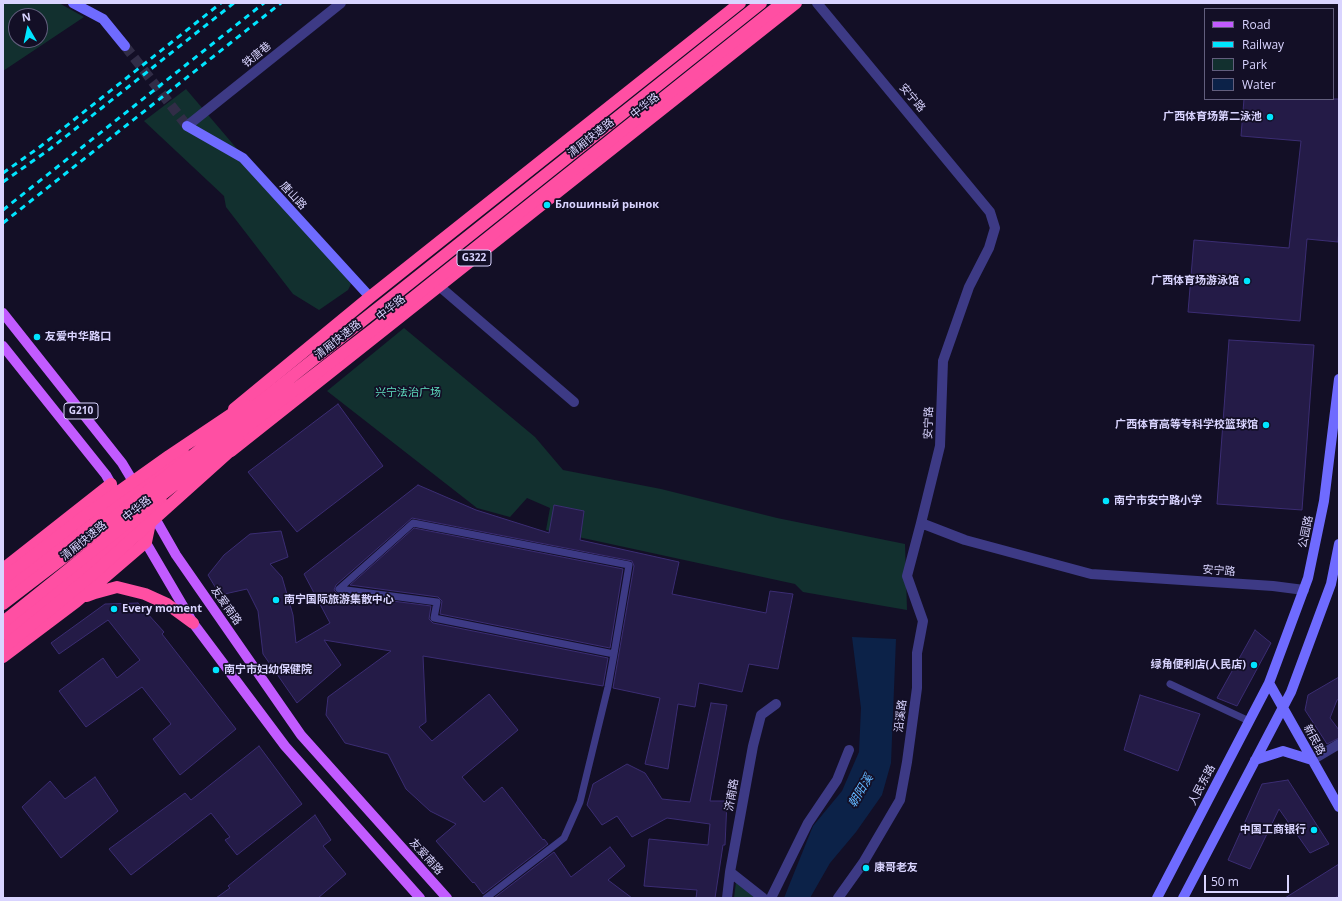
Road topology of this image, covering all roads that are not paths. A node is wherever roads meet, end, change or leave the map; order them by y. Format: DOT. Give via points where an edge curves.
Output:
graph roads {
  1 [pos="341,3"];
  2 [pos="740,3"];
  3 [pos="761,3"];
  4 [pos="782,3"];
  5 [pos="796,3"];
  6 [pos="817,3"];
  7 [pos="77,4"];
  8 [pos="125,46"];
  9 [pos="187,126"];
  10 [pos="439,286"];
  11 [pos="370,297"];
  12 [pos="3,313"];
  13 [pos="3,346"];
  14 [pos="313,360"];
  15 [pos="313,375"];
  16 [pos="1339,379"];
  17 [pos="574,402"];
  18 [pos="111,484"];
  19 [pos="138,490"];
  20 [pos="122,502"];
  21 [pos="152,513"];
  22 [pos="920,523"];
  23 [pos="136,526"];
  24 [pos="146,542"];
  25 [pos="1339,544"];
  26 [pos="3,569"];
  27 [pos="3,579"];
  28 [pos="1304,590"];
  29 [pos="3,592"];
  30 [pos="76,602"];
  31 [pos="3,604"];
  32 [pos="3,622"];
  33 [pos="193,623"];
  34 [pos="3,634"];
  35 [pos="3,648"];
  36 [pos="614,654"];
  37 [pos="3,657"];
  38 [pos="1269,683"];
  39 [pos="1170,684"];
  40 [pos="776,704"];
  41 [pos="1283,707"];
  42 [pos="1249,721"];
  43 [pos="1339,744"];
  44 [pos="849,750"];
  45 [pos="1255,760"];
  46 [pos="1312,760"];
  47 [pos="1339,807"];
  48 [pos="730,872"];
  49 [pos="420,898"];
  50 [pos="447,898"];
  51 [pos="486,898"];
  52 [pos="727,898"];
  53 [pos="763,898"];
  54 [pos="771,898"];
  55 [pos="838,898"];
  56 [pos="1157,898"];
  57 [pos="1183,898"];
  1 -- 9 [label="street, 铁唐巷"];
  2 -- 11 [label="highway, 中华路"];
  3 -- 14 [label="highway, 清厢快速路, bridge"];
  4 -- 15 [label="highway, 清厢快速路, bridge"];
  5 -- 10 [label="highway, 中华路 / G322"];
  6 -- 22 [label="street, 安宁路" via="990,212 995,228 989,248 969,287 943,361 940,446"];
  7 -- 8 [label="main road" via="103,19"];
  9 -- 11 [label="main road, 唐山路" via="243,158"];
  10 -- 17 [label="street"];
  10 -- 21 [label="highway, 中华路 / G322"];
  11 -- 19 [label="highway, 中华路"];
  12 -- 19 [label="main road, 友爱南路 / G210" via="122,463"];
  13 -- 18 [label="main road, G210"];
  14 -- 27 [label="highway, bridge" via="162,460"];
  14 -- 31 [label="highway, 清厢快速路, bridge"];
  15 -- 32 [label="highway, 清厢快速路, bridge"];
  15 -- 35 [label="highway, bridge" via="93,574"];
  16 -- 28 [label="main road, 公园路" via="1324,501"];
  18 -- 20 [label="main road, G210"];
  18 -- 26 [label="highway"];
  19 -- 20 [label="highway, 中华路"];
  19 -- 21 [label="main road, 友爱南路 / G210"];
  20 -- 23 [label="main road"];
  20 -- 29 [label="highway, 中华路"];
  21 -- 23 [label="highway, 中华路"];
  21 -- 24 [label="highway"];
  21 -- 50 [label="main road, 友爱南路" via="176,555 301,734"];
  22 -- 28 [label="street, 安宁路" via="965,540 1091,574"];
  22 -- 55 [label="street, 沿溪路" via="906,576 923,621 918,653 917,688 900,800 863,863"];
  23 -- 24 [label="main road"];
  23 -- 34 [label="highway, 中华路"];
  24 -- 30 [label="highway"];
  24 -- 33 [label="main road"];
  25 -- 41 [label="main road" via="1331,584"];
  28 -- 38 [label="main road, 公园路"];
  30 -- 33 [label="highway" via="117,587 146,594 167,604"];
  30 -- 37 [label="highway"];
  33 -- 49 [label="main road" via="285,746"];
  36 -- 36 [label="lane" via="629,565 413,523 339,589 437,602 434,618"];
  36 -- 51 [label="lane" via="580,802 564,838"];
  38 -- 41 [label="main road, 新民路"];
  38 -- 42 [label="main road, 人民东路"];
  39 -- 42 [label="lane"];
  40 -- 48 [label="street, 济南路" via="761,715 752,746"];
  41 -- 45 [label="main road"];
  41 -- 46 [label="main road, 新民路"];
  42 -- 56 [label="main road, 人民东路"];
  43 -- 46 [label="street"];
  44 -- 54 [label="street" via="837,780 808,823"];
  45 -- 46 [label="main road" via="1283,751"];
  45 -- 57 [label="main road"];
  46 -- 47 [label="main road, 新民路"];
  48 -- 52 [label="street, 济南路"];
  48 -- 53 [label="street"];
}
